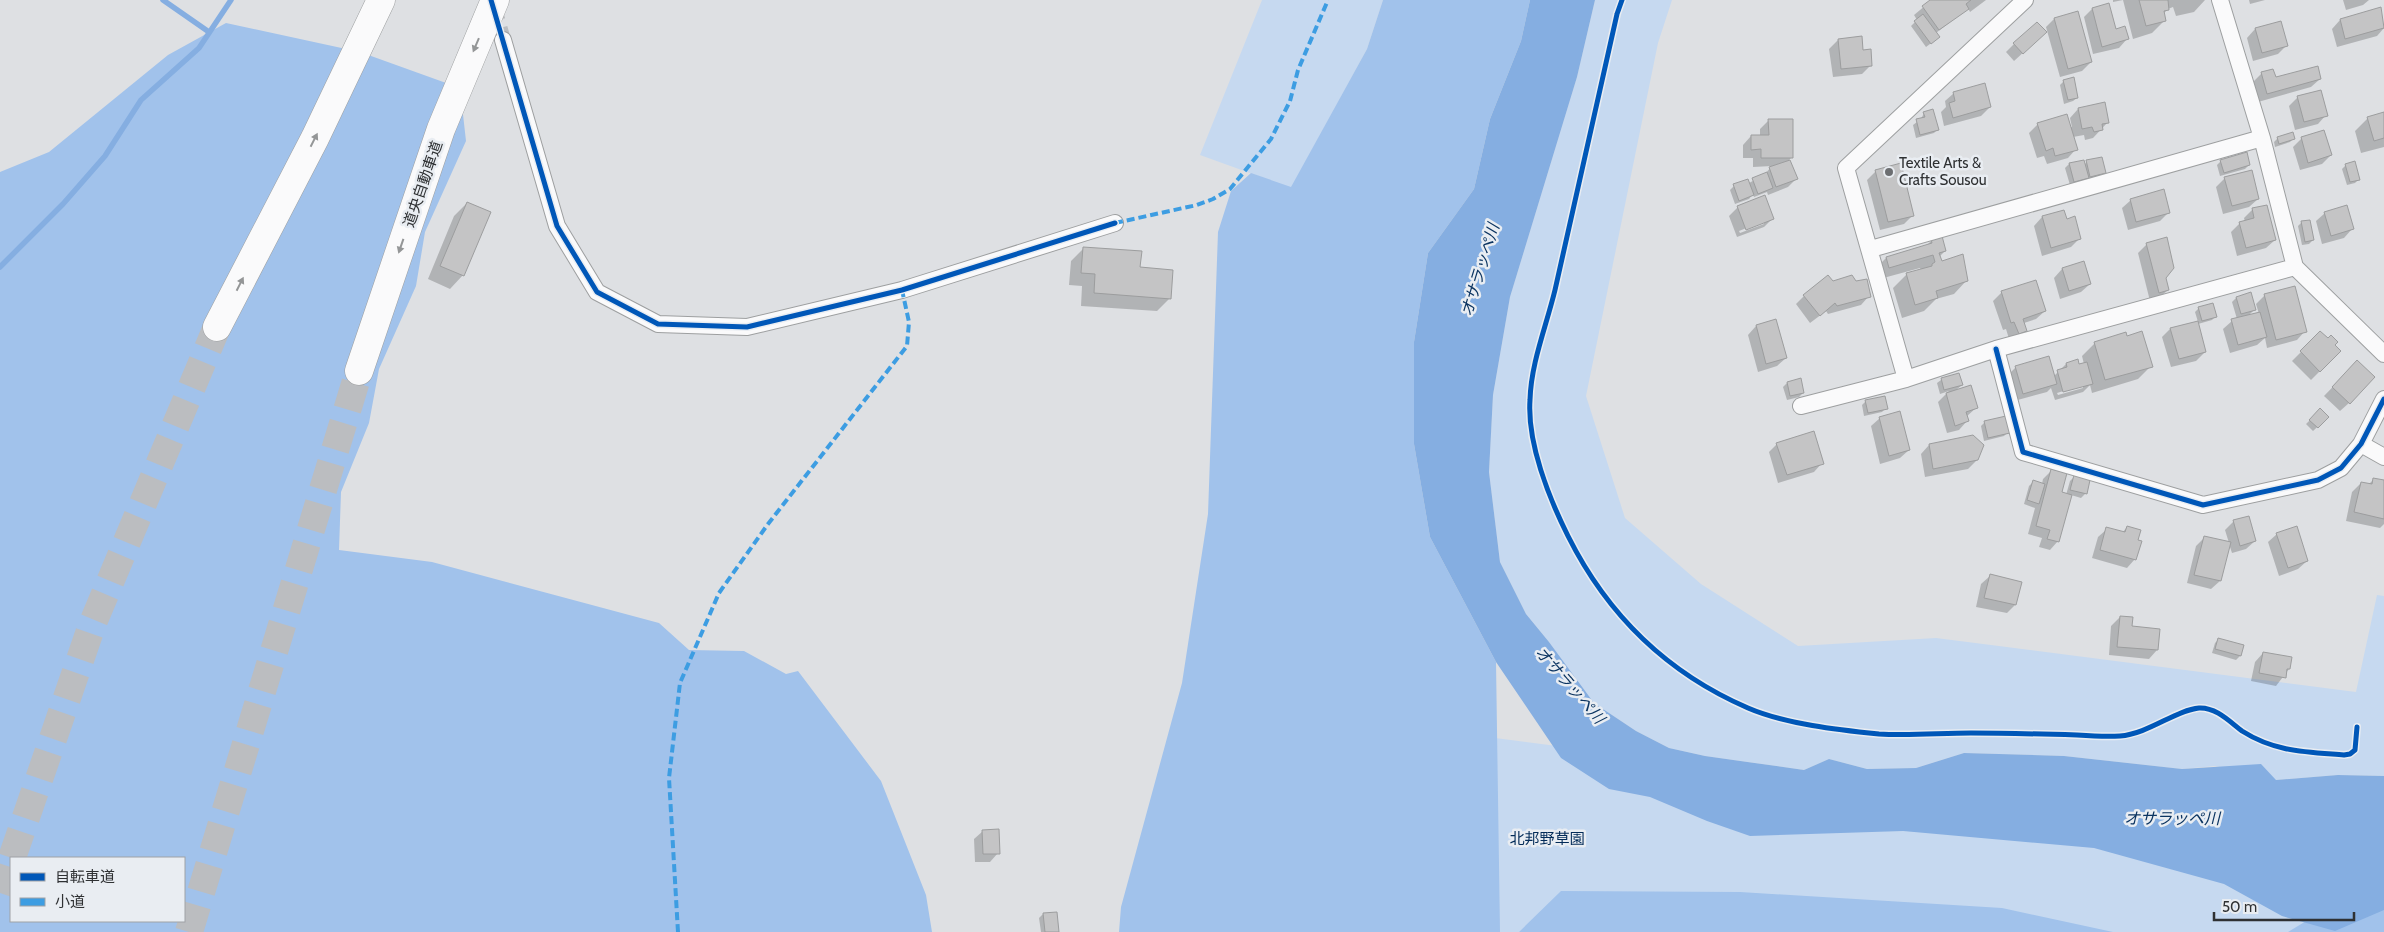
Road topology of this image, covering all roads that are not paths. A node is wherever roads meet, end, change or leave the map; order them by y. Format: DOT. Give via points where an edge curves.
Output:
graph roads {
  1 [pos="381,0"];
  2 [pos="495,0"];
  3 [pos="2025,0"];
  4 [pos="2220,0"];
  5 [pos="503,40"];
  6 [pos="2262,138"];
  7 [pos="1116,223"];
  8 [pos="1870,249"];
  9 [pos="2295,267"];
  10 [pos="218,327"];
  11 [pos="1996,349"];
  12 [pos="2384,354"];
  13 [pos="359,371"];
  14 [pos="1906,379"];
  15 [pos="2384,398"];
  16 [pos="1801,406"];
  17 [pos="2361,444"];
  18 [pos="2384,457"];
  10 -- 1 [label="highway, one-way"];
  2 -- 13 [label="highway, 道央自動車道, one-way" via="441,129"];
  3 -- 8 [label="street" via="1846,168"];
  4 -- 6 [label="street"];
  5 -- 7 [label="street" via="558,226 597,292 658,324 748,327 902,290"];
  6 -- 8 [label="street"];
  6 -- 9 [label="street"];
  8 -- 14 [label="street"];
  9 -- 11 [label="street"];
  9 -- 12 [label="street"];
  11 -- 14 [label="street"];
  11 -- 17 [label="street" via="2024,452 2203,506 2318,480 2341,468"];
  14 -- 16 [label="street"];
  15 -- 17 [label="street"];
  17 -- 18 [label="street"];
}
